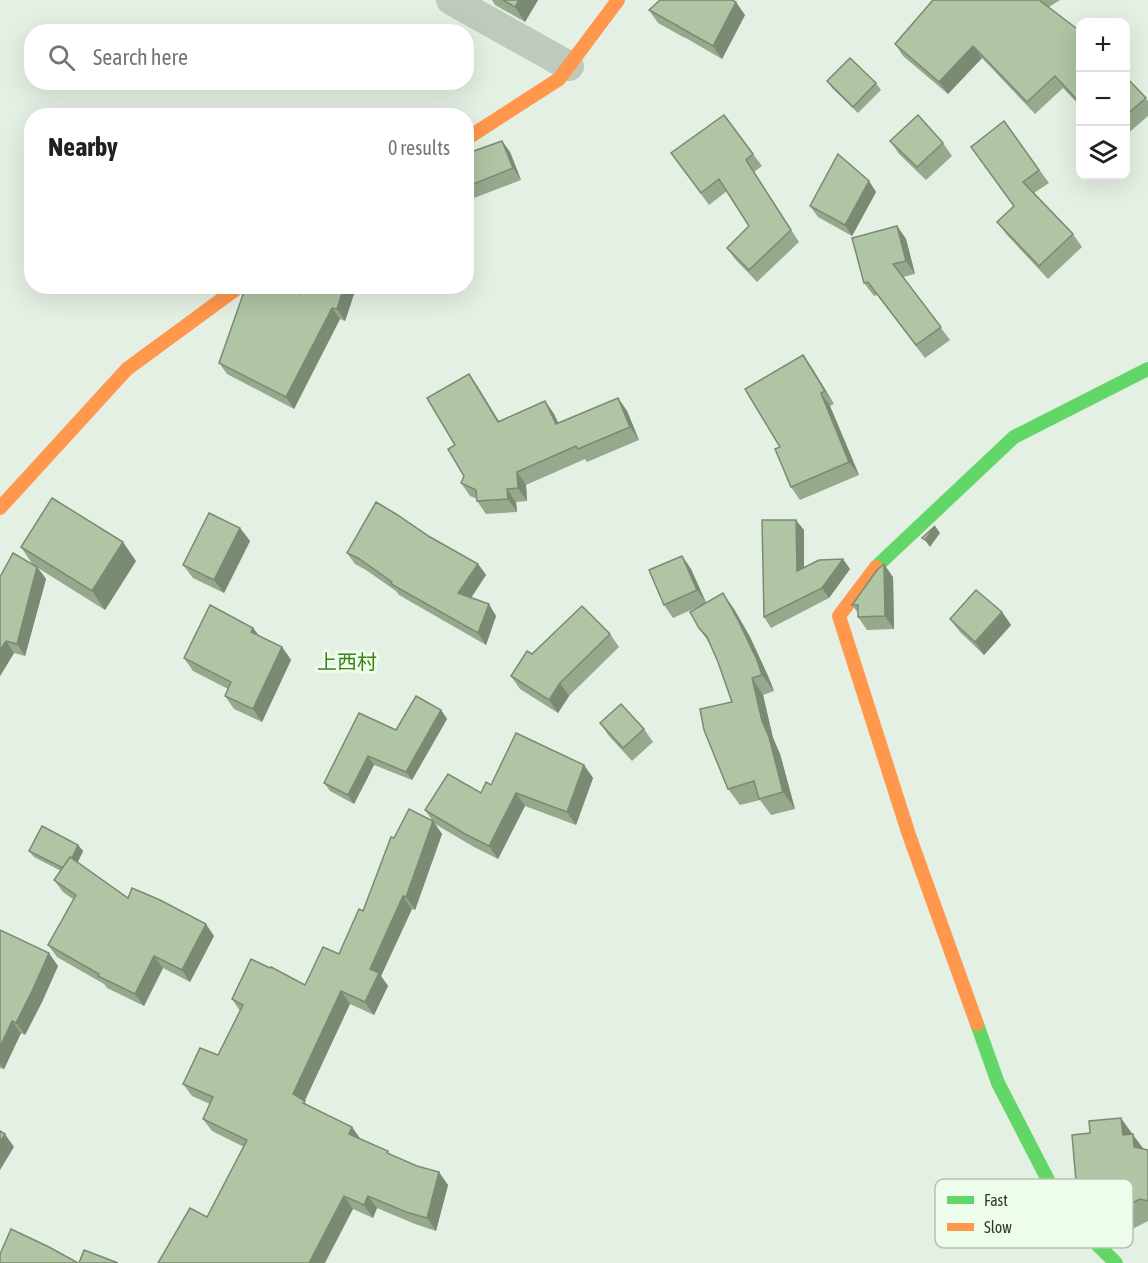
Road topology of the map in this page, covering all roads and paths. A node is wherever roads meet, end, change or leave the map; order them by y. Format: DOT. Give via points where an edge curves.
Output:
graph roads {
  1 [pos="451,0"];
  2 [pos="618,0"];
  3 [pos="569,66"];
  4 [pos="474,134"];
  5 [pos="229,294"];
  6 [pos="1148,369"];
  7 [pos="0,508"];
  8 [pos="1047,1179"];
  9 [pos="1101,1248"];
  10 [pos="1116,1263"];
  1 -- 3 [label="street"];
  2 -- 3 [label="street"];
  3 -- 4 [label="street" via="559,79"];
  5 -- 7 [label="street" via="127,369"];
  6 -- 8 [label="street" via="1014,437 872,571 839,616 909,835 998,1083"];
  9 -- 10 [label="street"];
}
